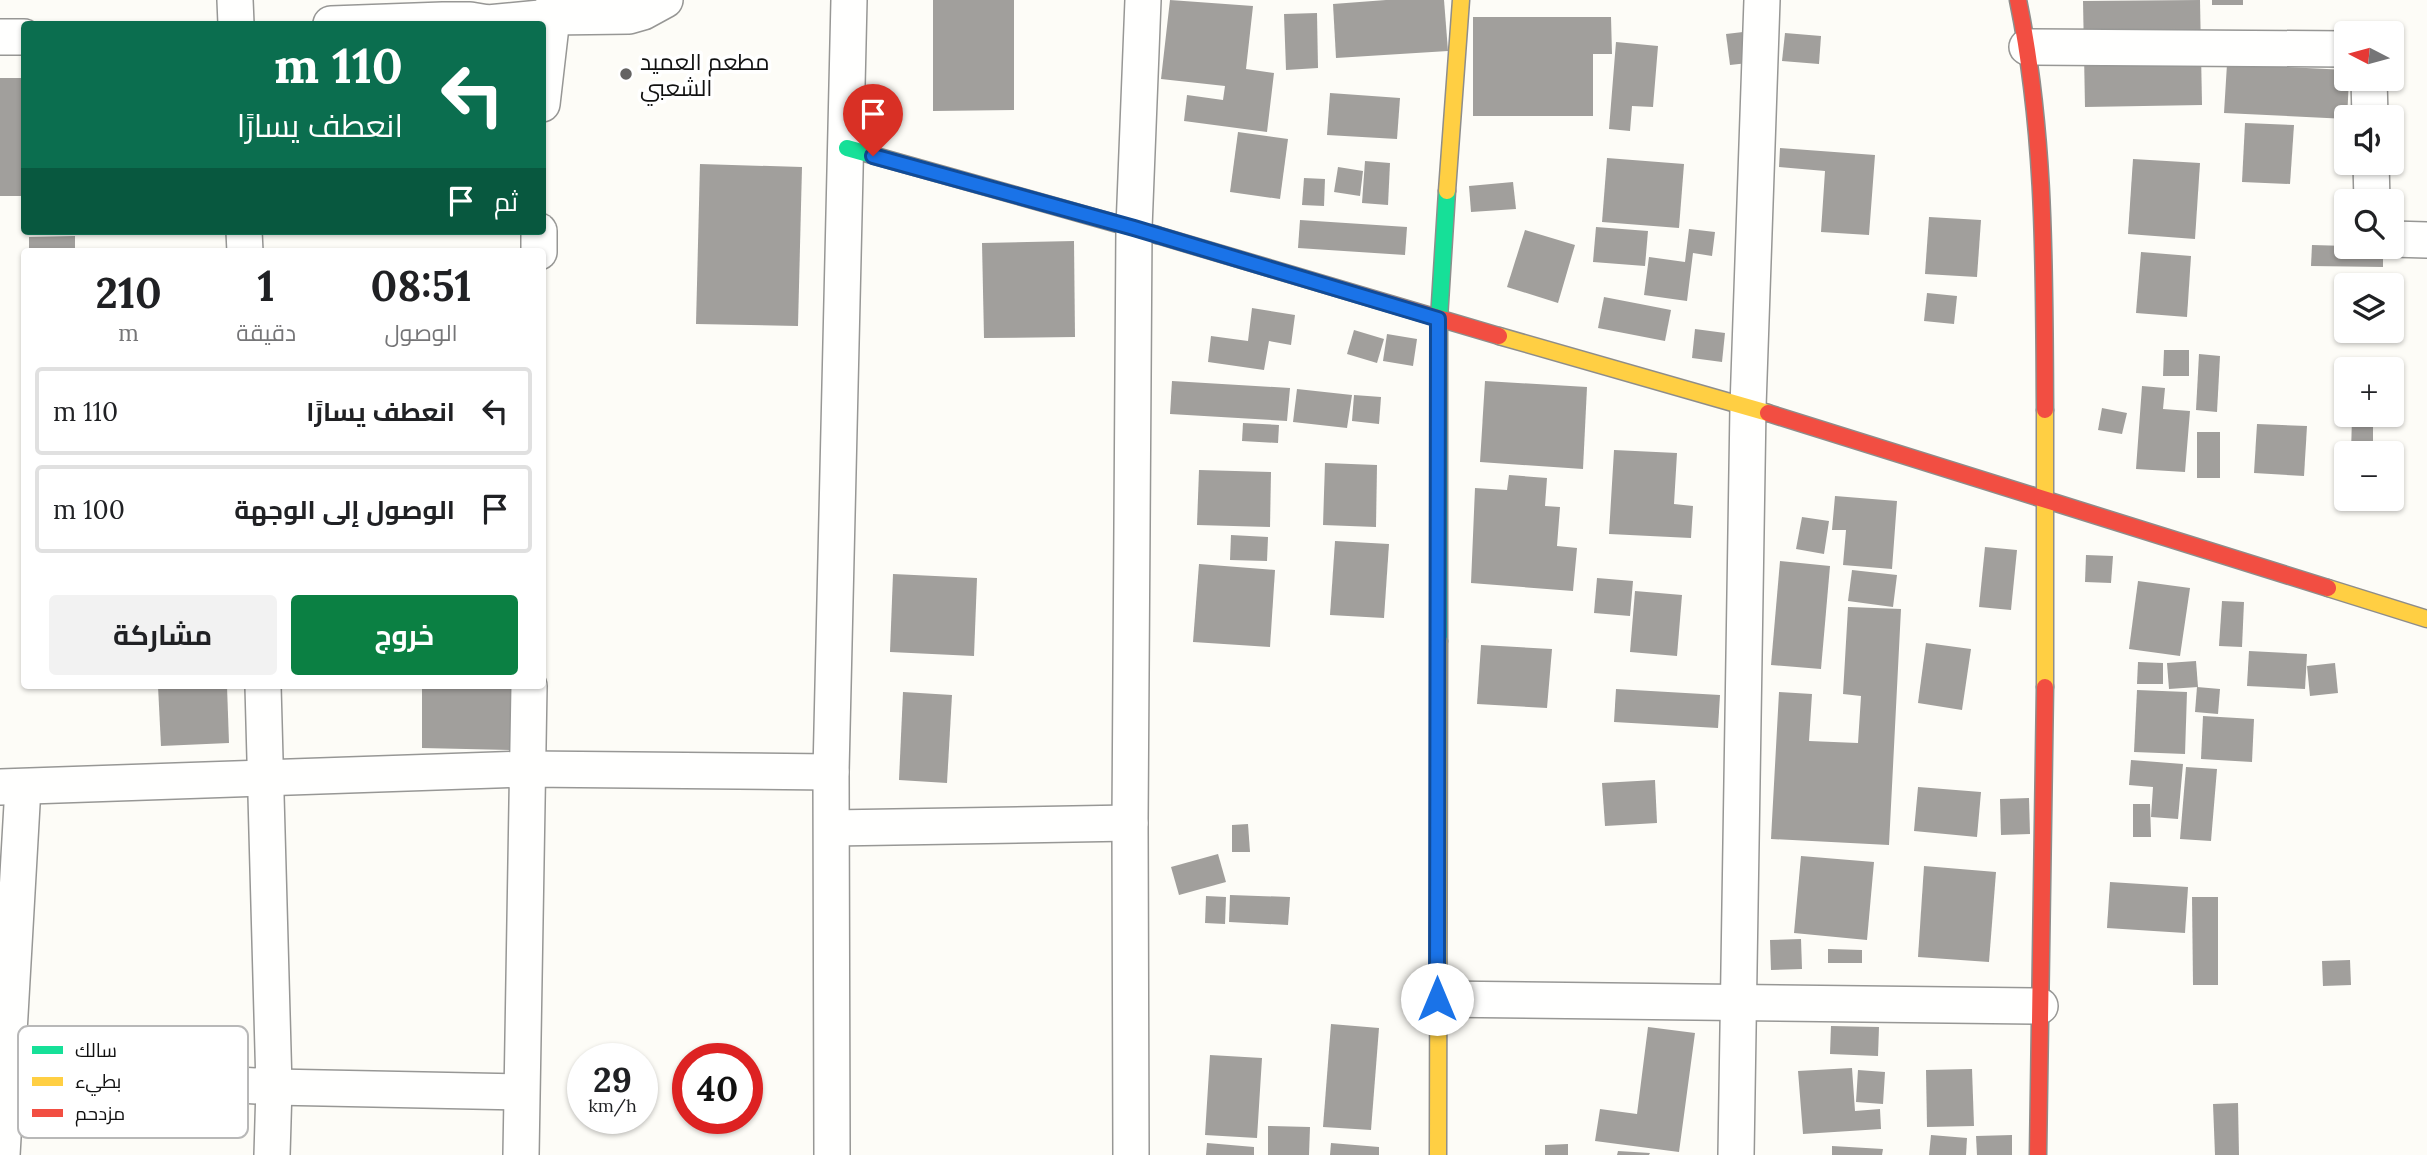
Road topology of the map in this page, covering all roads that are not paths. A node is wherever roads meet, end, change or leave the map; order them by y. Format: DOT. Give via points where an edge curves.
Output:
graph roads {
  1 [pos="235,0"];
  2 [pos="665,0"];
  3 [pos="849,0"];
  4 [pos="1143,0"];
  5 [pos="1461,0"];
  6 [pos="1762,0"];
  7 [pos="2018,0"];
  8 [pos="552,9"];
  9 [pos="236,21"];
  10 [pos="415,21"];
  11 [pos="476,21"];
  12 [pos="497,21"];
  13 [pos="0,37"];
  14 [pos="21,37"];
  15 [pos="2027,47"];
  16 [pos="2334,49"];
  17 [pos="546,66"];
  18 [pos="847,148"];
  19 [pos="1134,228"];
  20 [pos="2404,239"];
  21 [pos="2427,240"];
  22 [pos="1438,319"];
  23 [pos="1748,407"];
  24 [pos="2047,500"];
  25 [pos="2427,620"];
  26 [pos="263,689"];
  27 [pos="529,689"];
  28 [pos="527,769"];
  29 [pos="831,772"];
  30 [pos="267,778"];
  31 [pos="11,787"];
  32 [pos="1130,823"];
  33 [pos="832,828"];
  34 [pos="1437,999"];
  35 [pos="1737,1003"];
  36 [pos="2040,1006"];
  37 [pos="3,1072"];
  38 [pos="248,1086"];
  39 [pos="274,1087"];
  40 [pos="520,1091"];
  41 [pos="2,1155"];
  42 [pos="272,1155"];
  43 [pos="521,1155"];
  44 [pos="832,1155"];
  45 [pos="1131,1155"];
  46 [pos="1438,1155"];
  47 [pos="1736,1155"];
  48 [pos="2038,1155"];
  1 -- 9 [label="street"];
  2 -- 8 [label="street" via="629,16"];
  3 -- 18 [label="street"];
  4 -- 19 [label="street"];
  5 -- 22 [label="street"];
  6 -- 23 [label="street"];
  7 -- 15 [label="street"];
  8 -- 12 [label="street"];
  8 -- 17 [label="street"];
  10 -- 11 [label="street"];
  13 -- 14 [label="street"];
  15 -- 16 [label="street"];
  15 -- 24 [label="street" via="2041,155"];
  18 -- 19 [label="street"];
  18 -- 29 [label="street"];
  19 -- 22 [label="street"];
  19 -- 32 [label="street"];
  20 -- 21 [label="street"];
  22 -- 23 [label="street"];
  22 -- 34 [label="street"];
  23 -- 24 [label="street"];
  23 -- 35 [label="street"];
  24 -- 25 [label="street"];
  24 -- 36 [label="street"];
  26 -- 30 [label="street"];
  27 -- 28 [label="street"];
  28 -- 29 [label="street"];
  28 -- 30 [label="street"];
  28 -- 40 [label="street"];
  29 -- 33 [label="street"];
  30 -- 31 [label="street"];
  30 -- 39 [label="street"];
  31 -- 37 [label="street"];
  32 -- 33 [label="street"];
  32 -- 45 [label="street"];
  33 -- 44 [label="street"];
  34 -- 35 [label="street"];
  34 -- 46 [label="street"];
  35 -- 36 [label="street"];
  35 -- 47 [label="street"];
  36 -- 48 [label="street"];
  37 -- 41 [label="street"];
  38 -- 39 [label="street"];
  39 -- 40 [label="street"];
  39 -- 42 [label="street"];
  40 -- 43 [label="street"];
}
